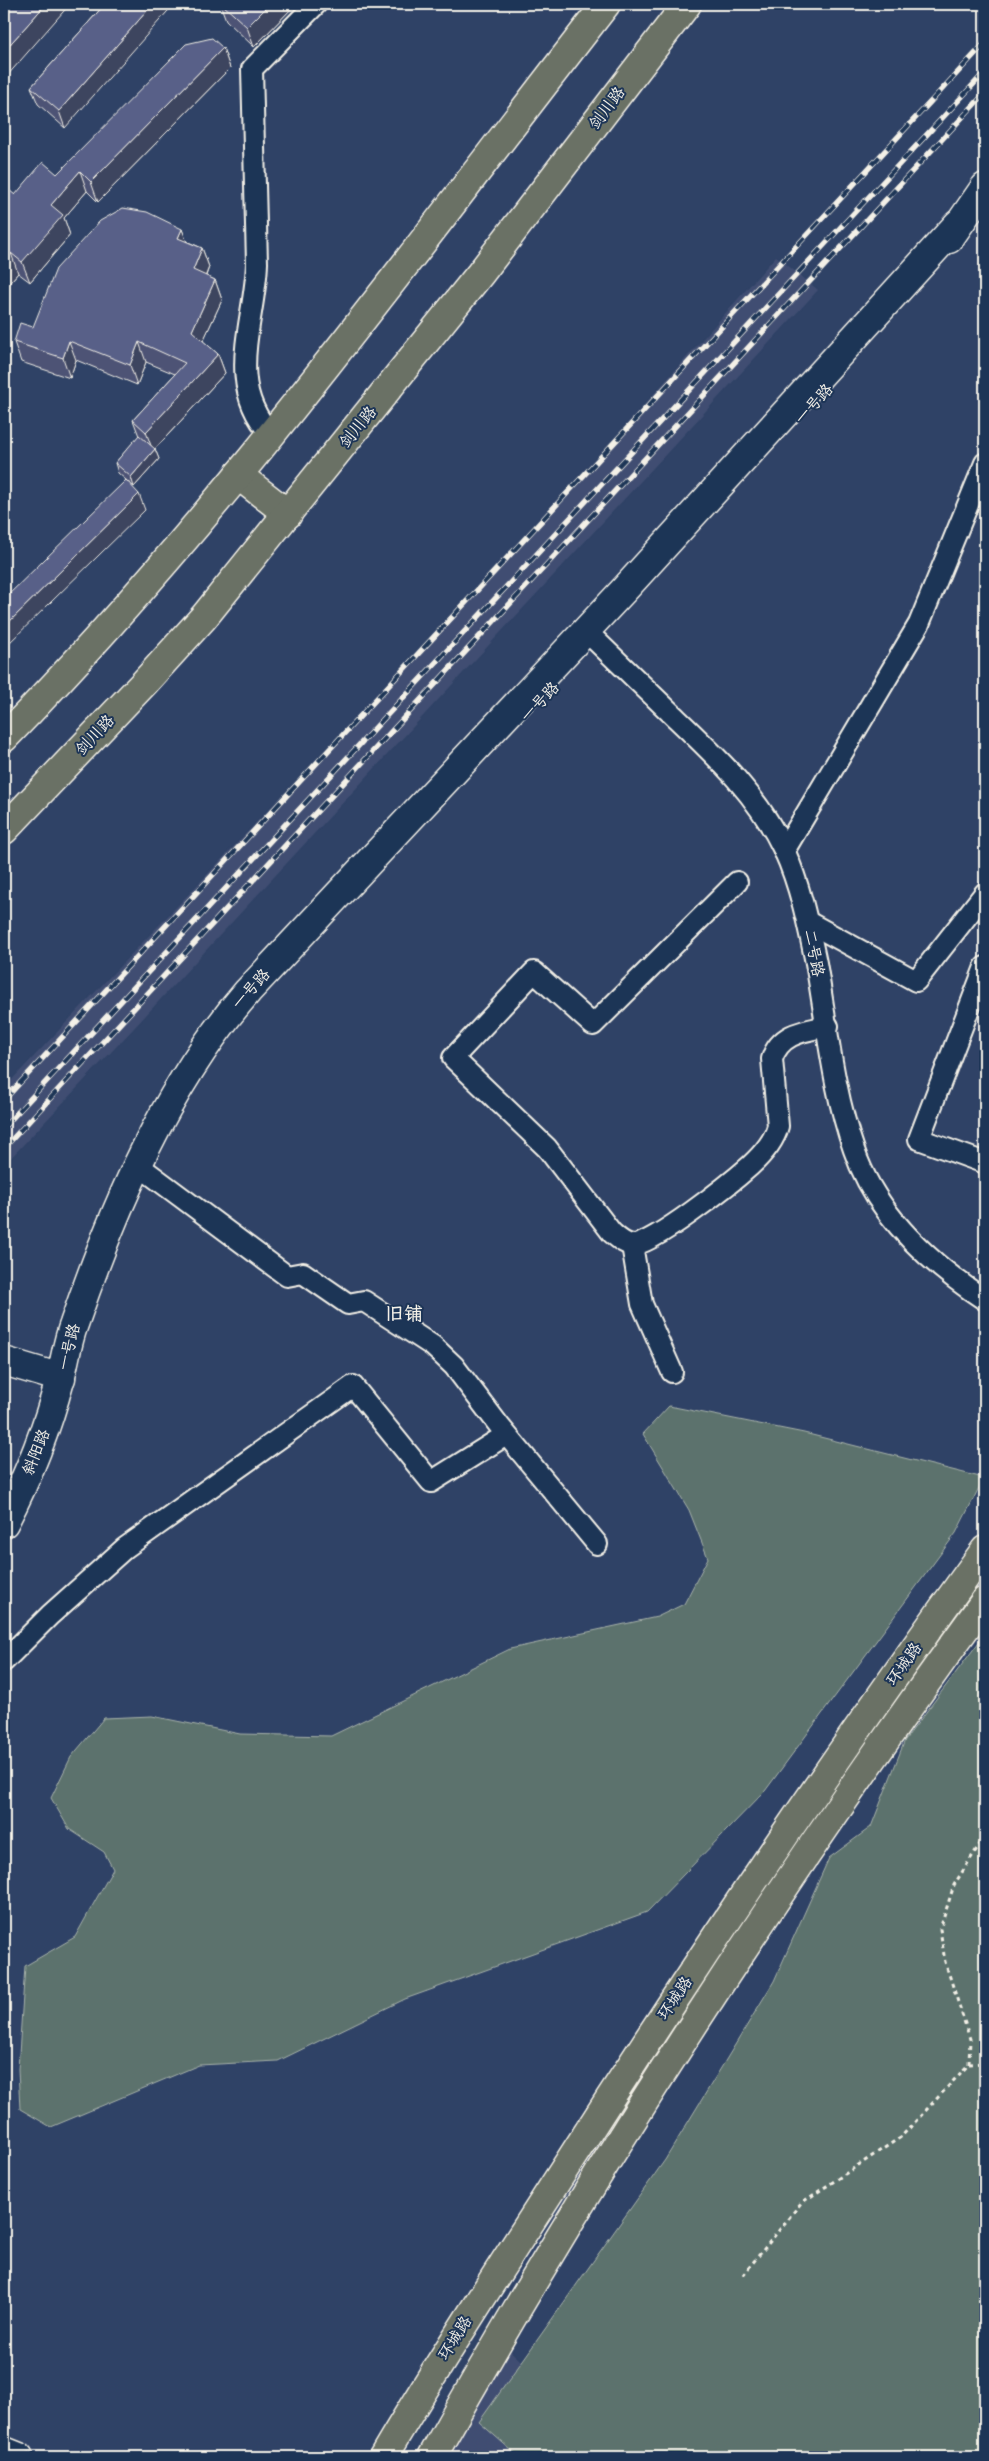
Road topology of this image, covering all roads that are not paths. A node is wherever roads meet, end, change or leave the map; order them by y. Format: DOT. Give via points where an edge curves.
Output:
graph roads {
  1 [pos="316,4"];
  2 [pos="606,4"];
  3 [pos="687,4"];
  4 [pos="985,187"];
  5 [pos="271,434"];
  6 [pos="985,463"];
  7 [pos="238,475"];
  8 [pos="288,514"];
  9 [pos="591,636"];
  10 [pos="4,738"];
  11 [pos="4,830"];
  12 [pos="784,851"];
  13 [pos="737,882"];
  14 [pos="985,893"];
  15 [pos="808,922"];
  16 [pos="985,967"];
  17 [pos="828,1026"];
  18 [pos="985,1163"];
  19 [pos="145,1170"];
  20 [pos="632,1245"];
  21 [pos="985,1300"];
  22 [pos="4,1360"];
  23 [pos="672,1372"];
  24 [pos="61,1378"];
  25 [pos="506,1435"];
  26 [pos="4,1523"];
  27 [pos="597,1544"];
  28 [pos="985,1550"];
  29 [pos="985,1601"];
  30 [pos="4,1661"];
  31 [pos="4,2451"];
  32 [pos="19,2457"];
  33 [pos="383,2457"];
  34 [pos="432,2457"];
  1 -- 5 [label="street" via="252,69 257,263 245,378 253,408"];
  2 -- 5 [label="main road" via="445,215"];
  3 -- 8 [label="main road, 剑川路" via="480,274"];
  4 -- 9 [label="street, 一号路" via="958,224"];
  5 -- 7 [label="main road"];
  6 -- 12 [label="street" via="919,624"];
  7 -- 8 [label="main road"];
  7 -- 10 [label="main road" via="125,609"];
  8 -- 11 [label="main road, 剑川路" via="181,642"];
  9 -- 12 [label="street, 二号路" via="748,790"];
  9 -- 19 [label="street, 一号路" via="237,1004 191,1068"];
  12 -- 15 [label="street, 二号路"];
  13 -- 20 [label="street" via="593,1025 534,972 453,1058 547,1148 612,1233"];
  14 -- 15 [label="street" via="916,981"];
  15 -- 17 [label="street, 二号路"];
  16 -- 18 [label="street" via="919,1139"];
  17 -- 20 [label="street" via="781,1041 775,1049 772,1059 778,1126 775,1137 750,1167 674,1224"];
  17 -- 21 [label="street, 二号路" via="846,1127 859,1163 874,1191 907,1236 930,1260"];
  19 -- 24 [label="street, 一号路" via="115,1217 76,1317"];
  19 -- 25 [label="street" via="287,1276 302,1273 348,1304 364,1301 433,1346 454,1366"];
  20 -- 23 [label="street" via="642,1304"];
  22 -- 24 [label="street"];
  24 -- 26 [label="street, 斜阳路" via="35,1458"];
  25 -- 27 [label="street"];
  25 -- 30 [label="street" via="431,1482 353,1386 125,1548"];
  28 -- 33 [label="main road, 环城路" via="792,1824 658,2024 460,2331"];
  29 -- 34 [label="main road, 环城路" via="816,1841 633,2117"];
  31 -- 32 [label="street"];
}
